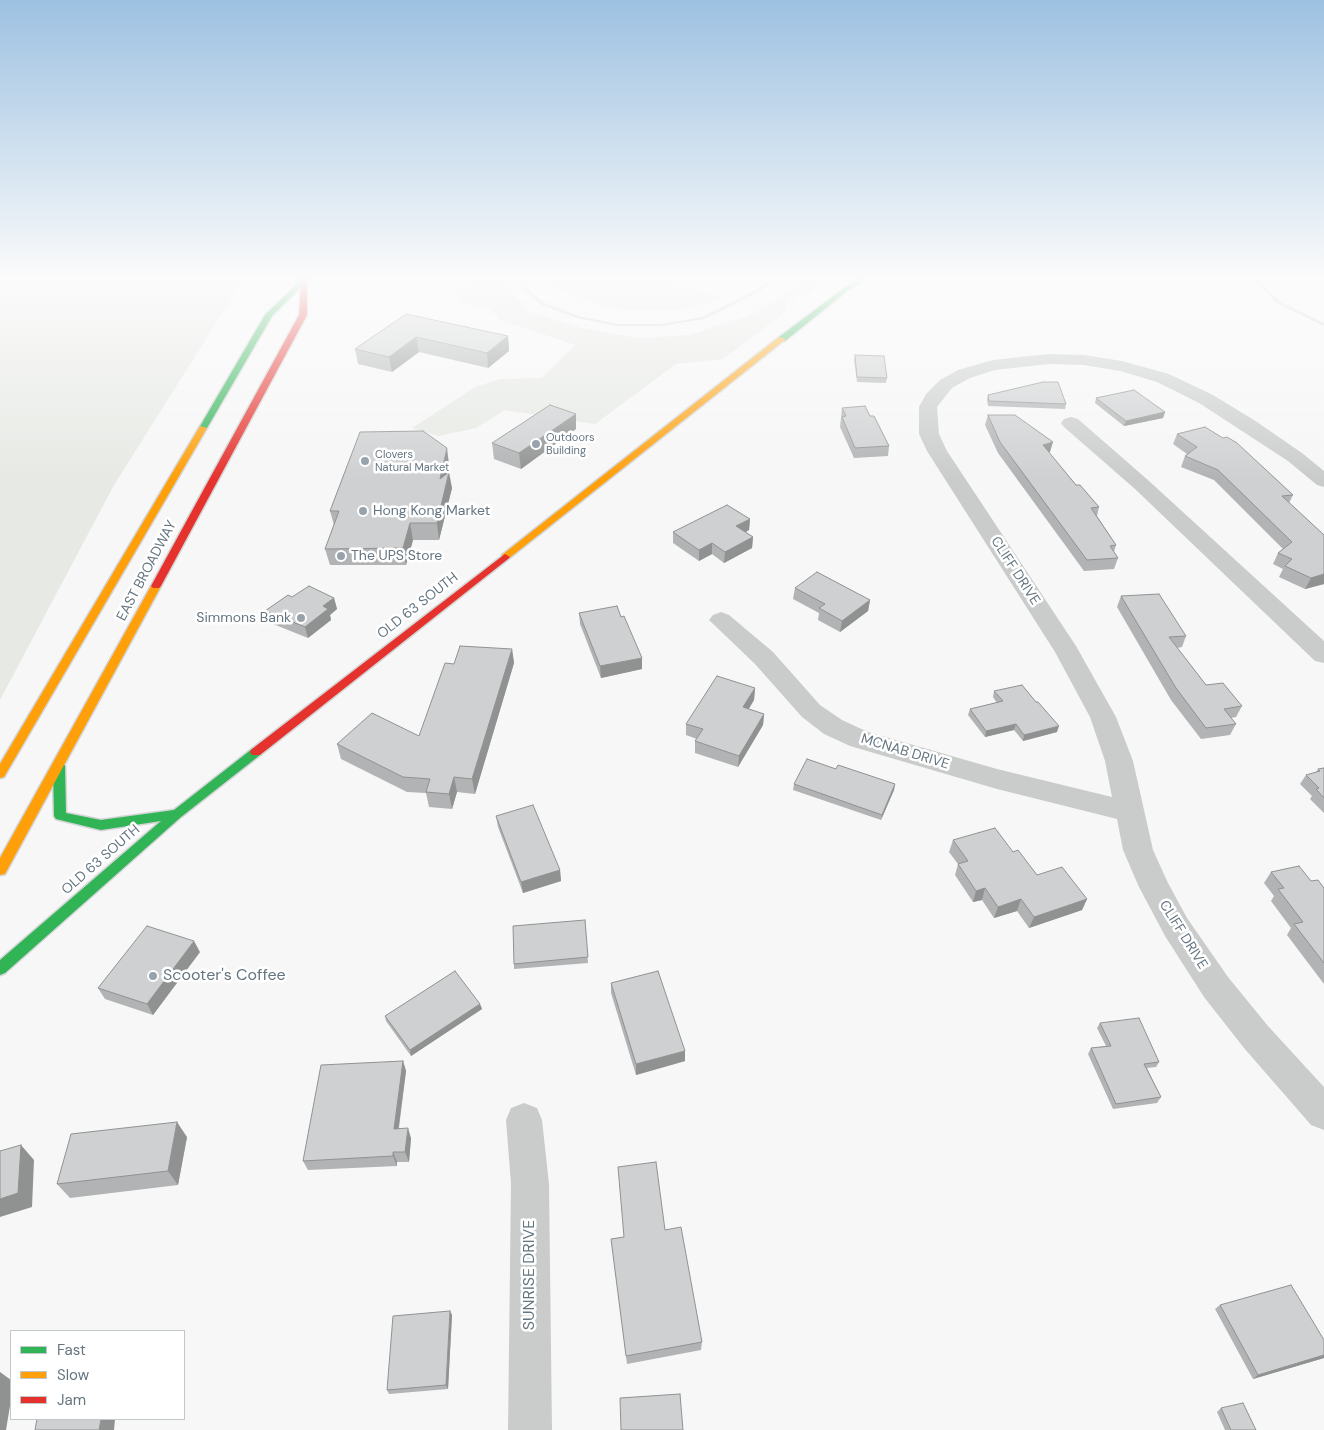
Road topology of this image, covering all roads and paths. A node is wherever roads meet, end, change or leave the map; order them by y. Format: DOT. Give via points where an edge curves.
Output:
graph roads {
  1 [pos="256,346"];
  2 [pos="286,346"];
  3 [pos="774,346"];
  4 [pos="238,409"];
  5 [pos="251,411"];
  6 [pos="1071,423"];
  7 [pos="184,462"];
  8 [pos="202,476"];
  9 [pos="1324,481"];
  10 [pos="182,486"];
  11 [pos="202,501"];
  12 [pos="721,620"];
  13 [pos="1324,655"];
  14 [pos="59,765"];
  15 [pos="0,774"];
  16 [pos="1129,812"];
  17 [pos="177,814"];
  18 [pos="0,870"];
  19 [pos="0,969"];
  20 [pos="1324,1113"];
  21 [pos="524,1120"];
  22 [pos="530,1430"];
  1 -- 7 [label="main road, EAST BROADWAY"];
  2 -- 5 [label="main road, EAST BROADWAY"];
  3 -- 17 [label="main road, OLD 63 SOUTH"];
  4 -- 5 [label="main road"];
  5 -- 11 [label="main road, EAST BROADWAY"];
  6 -- 13 [label="street"];
  7 -- 10 [label="main road"];
  7 -- 15 [label="main road, EAST BROADWAY"];
  8 -- 11 [label="main road"];
  9 -- 16 [label="street, CLIFF DRIVE" via="1206,398 1163,378 1122,366 1064,359 1004,362 964,374 946,384 933,398 927,420 937,451 1086,684 1119,761"];
  11 -- 14 [label="main road, EAST BROADWAY" via="156,578"];
  12 -- 16 [label="street, MCNAB DRIVE" via="764,658 811,711 859,738 997,779"];
  14 -- 17 [label="main road" via="60,816 101,825"];
  14 -- 18 [label="main road, EAST BROADWAY"];
  16 -- 20 [label="street, CLIFF DRIVE" via="1138,850 1176,926 1216,987"];
  17 -- 19 [label="main road, OLD 63 SOUTH"];
  21 -- 22 [label="street, SUNRISE DRIVE" via="530,1184"];
}
